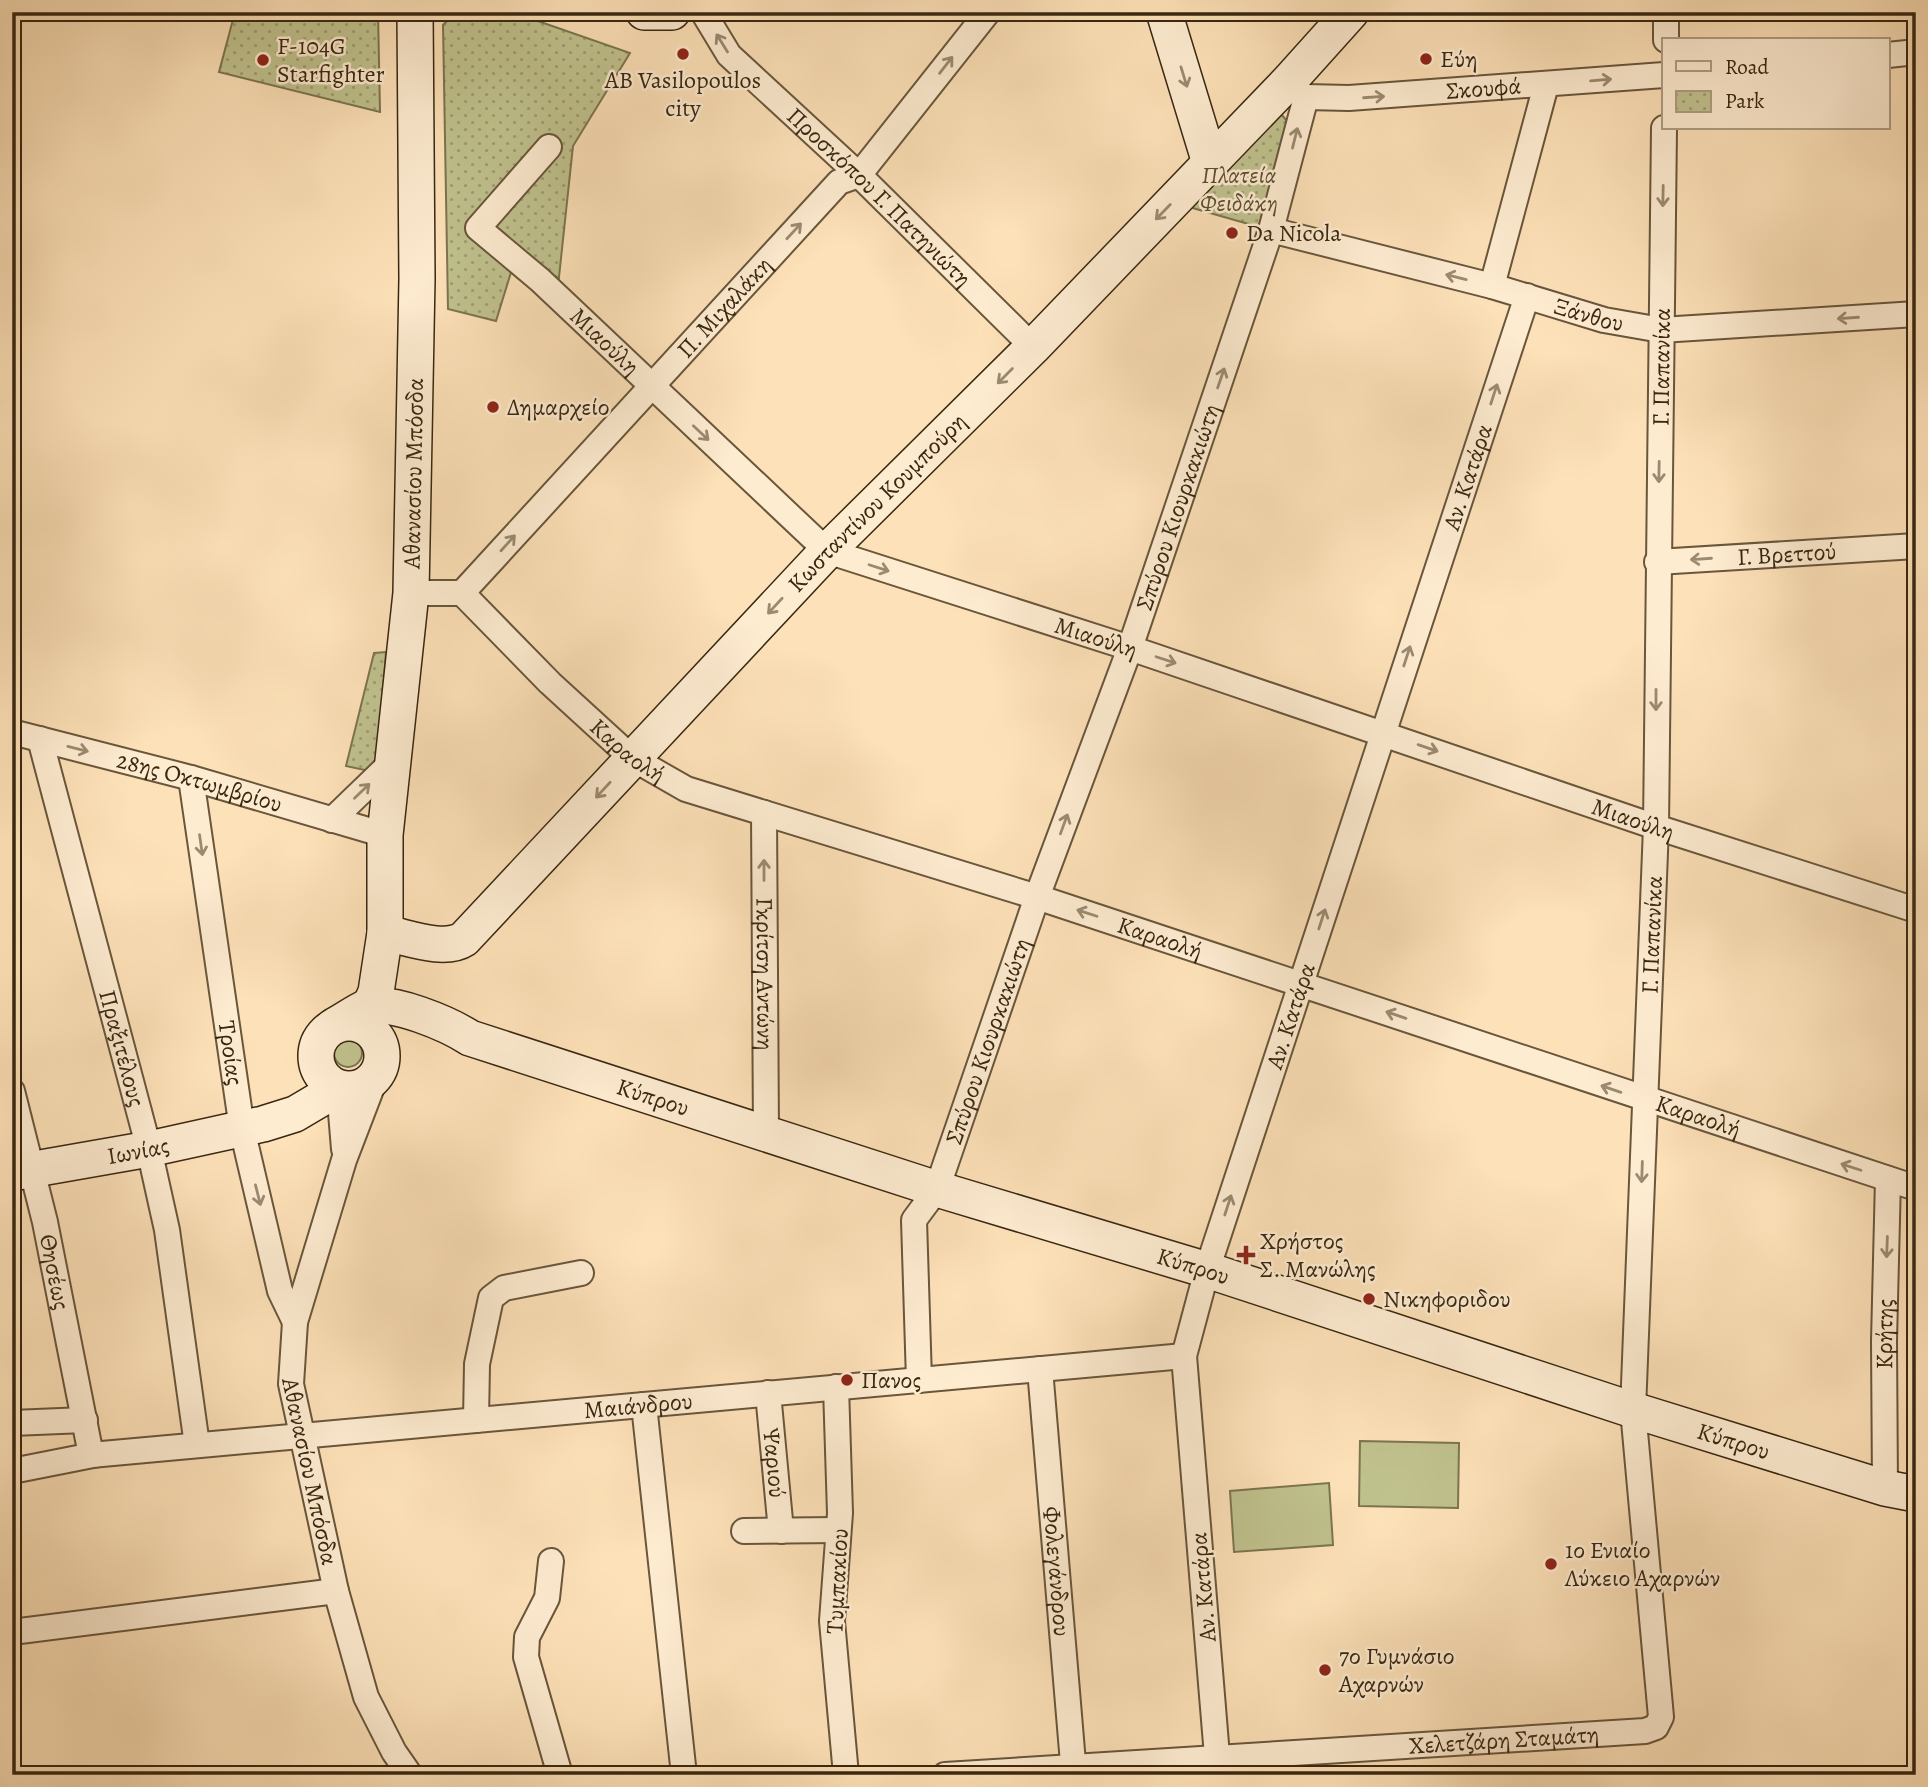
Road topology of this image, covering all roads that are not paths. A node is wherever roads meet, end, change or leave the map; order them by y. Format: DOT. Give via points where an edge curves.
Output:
graph roads {
  1 [pos="415,12"];
  2 [pos="644,12"];
  3 [pos="672,12"];
  4 [pos="703,12"];
  5 [pos="988,12"];
  6 [pos="1164,12"];
  7 [pos="1351,12"];
  8 [pos="1666,12"];
  9 [pos="1666,38"];
  10 [pos="1916,52"];
  11 [pos="1890,55"];
  12 [pos="1662,75"];
  13 [pos="1546,85"];
  14 [pos="1298,89"];
  15 [pos="1664,130"];
  16 [pos="549,148"];
  17 [pos="1210,163"];
  18 [pos="859,175"];
  19 [pos="1271,230"];
  20 [pos="1492,286"];
  21 [pos="1527,296"];
  22 [pos="1916,314"];
  23 [pos="1661,330"];
  24 [pos="1033,347"];
  25 [pos="651,386"];
  26 [pos="1916,546"];
  27 [pos="827,551"];
  28 [pos="1657,562"];
  29 [pos="411,593"];
  30 [pos="462,593"];
  31 [pos="1130,648"];
  32 [pos="12,732"];
  33 [pos="1382,733"];
  34 [pos="40,739"];
  35 [pos="632,758"];
  36 [pos="392,762"];
  37 [pos="191,778"];
  38 [pos="764,813"];
  39 [pos="332,820"];
  40 [pos="1656,827"];
  41 [pos="385,835"];
  42 [pos="1038,897"];
  43 [pos="1916,911"];
  44 [pos="385,933"];
  45 [pos="1301,983"];
  46 [pos="326,1035"];
  47 [pos="385,1037"];
  48 [pos="339,1088"];
  49 [pos="12,1091"];
  50 [pos="1645,1100"];
  51 [pos="253,1126"];
  52 [pos="766,1134"];
  53 [pos="149,1149"];
  54 [pos="344,1160"];
  55 [pos="23,1171"];
  56 [pos="1888,1179"];
  57 [pos="1916,1188"];
  58 [pos="937,1189"];
  59 [pos="1207,1270"];
  60 [pos="580,1273"];
  61 [pos="295,1322"];
  62 [pos="1184,1356"];
  63 [pos="1040,1369"];
  64 [pos="919,1380"];
  65 [pos="836,1387"];
  66 [pos="768,1393"];
  67 [pos="644,1405"];
  68 [pos="1633,1410"];
  69 [pos="85,1420"];
  70 [pos="476,1420"];
  71 [pos="12,1423"];
  72 [pos="303,1435"];
  73 [pos="197,1445"];
  74 [pos="94,1454"];
  75 [pos="12,1471"];
  76 [pos="1900,1491"];
  77 [pos="838,1530"];
  78 [pos="744,1531"];
  79 [pos="781,1531"];
  80 [pos="551,1561"];
  81 [pos="336,1591"];
  82 [pos="12,1632"];
  83 [pos="1645,1731"];
  84 [pos="1217,1756"];
  85 [pos="1246,1764"];
  86 [pos="1073,1770"];
  87 [pos="410,1775"];
  88 [pos="560,1775"];
  89 [pos="684,1775"];
  90 [pos="846,1775"];
  91 [pos="945,1775"];
  1 -- 29 [label="street, Αθανασίου Μπόσδα" via="417,279"];
  2 -- 3 [label="street"];
  18 -- 4 [label="street, Προσκόπου Γ. Πατηνιώτη, one-way" via="729,55"];
  18 -- 5 [label="street, Π. Μιχαλάκη, one-way"];
  6 -- 17 [label="street, one-way"];
  7 -- 14 [label="street, Κωσταντίνου Κουμπούρη"];
  8 -- 9 [label="street"];
  10 -- 11 [label="street"];
  13 -- 12 [label="street, Σκουφά, one-way"];
  14 -- 13 [label="street, Σκουφά, one-way" via="1349,98"];
  13 -- 20 [label="street"];
  14 -- 17 [label="street, Κωσταντίνου Κουμπούρη"];
  19 -- 14 [label="street, Σπύρου Κιουρκακιώτη, one-way"];
  15 -- 23 [label="street, Γ. Παπανίκα, one-way"];
  16 -- 25 [label="street, Μιαούλη" via="478,228"];
  17 -- 24 [label="street, Κωσταντίνου Κουμπούρη, one-way"];
  18 -- 24 [label="street, Προσκόπου Γ. Πατηνιώτη"];
  25 -- 18 [label="street, Π. Μιχαλάκη, one-way" via="839,182"];
  20 -- 19 [label="street, Ξάνθου, one-way"];
  31 -- 19 [label="street, Σπύρου Κιουρκακιώτη, one-way"];
  20 -- 21 [label="street, Ξάνθου"];
  21 -- 23 [label="street, Ξάνθου" via="1604,320"];
  33 -- 21 [label="street, Αν. Κατάρα, one-way"];
  22 -- 23 [label="street, Ξάνθου, one-way"];
  23 -- 28 [label="street, Γ. Παπανίκα, one-way"];
  24 -- 27 [label="street, Κωσταντίνου Κουμπούρη, one-way"];
  25 -- 27 [label="street, Μιαούλη, one-way"];
  30 -- 25 [label="street, Π. Μιχαλάκη, one-way"];
  26 -- 28 [label="street, Γ. Βρεττού, one-way"];
  27 -- 31 [label="street, Μιαούλη, one-way"];
  27 -- 35 [label="street, Κωσταντίνου Κουμπούρη, one-way"];
  28 -- 40 [label="street, Γ. Παπανίκα, one-way"];
  29 -- 30 [label="street"];
  29 -- 36 [label="street, Αθανασίου Μπόσδα"];
  30 -- 35 [label="street, Καραολή"];
  31 -- 33 [label="street, Μιαούλη, one-way"];
  42 -- 31 [label="street, Σπύρου Κιουρκακιώτη, one-way"];
  32 -- 34 [label="street, 28ης Οκτωμβρίου"];
  33 -- 40 [label="street, Μιαούλη, one-way"];
  45 -- 33 [label="street, Αν. Κατάρα, one-way"];
  34 -- 37 [label="street, 28ης Οκτωμβρίου, one-way"];
  34 -- 53 [label="street, Πραξιτέλους"];
  35 -- 38 [label="street, Καραολή" via="686,789"];
  35 -- 44 [label="street, Κωσταντίνου Κουμπούρη, one-way" via="464,939 445,944"];
  39 -- 36 [label="street, one-way"];
  36 -- 41 [label="street, Αθανασίου Μπόσδα"];
  37 -- 39 [label="street, 28ης Οκτωμβρίου"];
  37 -- 51 [label="street, Τροίας, one-way"];
  38 -- 42 [label="street, Καραολή"];
  52 -- 38 [label="street, Γκρίτση Αντώνη, one-way"];
  39 -- 41 [label="street, 28ης Οκτωμβρίου"];
  40 -- 43 [label="street, Μιαούλη"];
  40 -- 50 [label="street, Γ. Παπανίκα"];
  41 -- 44 [label="street, Αθανασίου Μπόσδα"];
  45 -- 42 [label="street, Καραολή, one-way"];
  42 -- 58 [label="street, Σπύρου Κιουρκακιώτη"];
  44 -- 47 [label="street, Αθανασίου Μπόσδα" via="397,971"];
  50 -- 45 [label="street, Καραολή, one-way"];
  59 -- 45 [label="street, Αν. Κατάρα, one-way"];
  46 -- 47 [label="street, Κύπρου"];
  46 -- 47 [label="street" via="351,1022 368,1028 380,1042"];
  46 -- 48 [label="street" via="319,1070"];
  46 -- 51 [label="street" via="300,1082"];
  47 -- 48 [label="street, Ιωνίας" via="358,1088"];
  47 -- 52 [label="street, Κύπρου" via="410,1033 470,1038"];
  47 -- 54 [label="street, Αθανασίου Μπόσδα"];
  48 -- 51 [label="street, Ιωνίας" via="295,1114"];
  48 -- 54 [label="street, Αθανασίου Μπόσδα"];
  49 -- 55 [label="street, Θησέως"];
  56 -- 50 [label="street, Καραολή, one-way"];
  50 -- 68 [label="street, Γ. Παπανίκα, one-way"];
  51 -- 53 [label="street, Ιωνίας"];
  51 -- 61 [label="street, Τροίας, one-way" via="280,1292"];
  52 -- 58 [label="street, Κύπρου"];
  53 -- 55 [label="street, Ιωνίας"];
  53 -- 73 [label="street, Πραξιτέλους" via="167,1230"];
  54 -- 61 [label="street, Αθανασίου Μπόσδα"];
  55 -- 69 [label="street, Θησέως"];
  56 -- 57 [label="street, Καραολή"];
  56 -- 76 [label="street, Κρήτης, one-way" via="1884,1341"];
  58 -- 59 [label="street, Κύπρου"];
  58 -- 64 [label="street, Σπύρου Κιουρκακιώτη" via="914,1220"];
  59 -- 62 [label="street, Αν. Κατάρα"];
  59 -- 68 [label="street, Κύπρου"];
  60 -- 70 [label="street" via="504,1288 491,1298 477,1364"];
  61 -- 72 [label="street, Αθανασίου Μπόσδα" via="291,1384"];
  62 -- 63 [label="street, Μαιάνδρου"];
  62 -- 84 [label="street, Αν. Κατάρα"];
  63 -- 64 [label="street, Μαιάνδρου"];
  63 -- 86 [label="street, Φολεγάνδρου"];
  64 -- 65 [label="street, Μαιάνδρου"];
  65 -- 66 [label="street, Μαιάνδρου"];
  65 -- 77 [label="street, Τυμπακίου"];
  66 -- 67 [label="street, Μαιάνδρου"];
  66 -- 79 [label="street, Ψαριού"];
  67 -- 70 [label="street, Μαιάνδρου"];
  67 -- 89 [label="street"];
  68 -- 76 [label="street, Κύπρου"];
  68 -- 83 [label="street, Γ. Παπανίκα" via="1661,1717 1657,1727"];
  69 -- 71 [label="street"];
  69 -- 74 [label="street, Θησέως"];
  70 -- 72 [label="street, Μαιάνδρου"];
  72 -- 73 [label="street, Μαιάνδρου"];
  72 -- 81 [label="street, Αθανασίου Μπόσδα"];
  73 -- 74 [label="street, Μαιάνδρου"];
  74 -- 75 [label="street, Μαιάνδρου"];
  77 -- 79 [label="street"];
  77 -- 90 [label="street, Τυμπακίου" via="832,1620"];
  78 -- 79 [label="street"];
  80 -- 88 [label="street" via="547,1598 527,1637 526,1657"];
  81 -- 82 [label="street"];
  81 -- 87 [label="street, Αθανασίου Μπόσδα" via="366,1697"];
  83 -- 85 [label="street, Χελετζάρη Σταμάτη"];
  84 -- 85 [label="street, Χελετζάρη Σταμάτη"];
  84 -- 86 [label="street, Χελετζάρη Σταμάτη"];
  86 -- 91 [label="street, Χελετζάρη Σταμάτη"];
}
